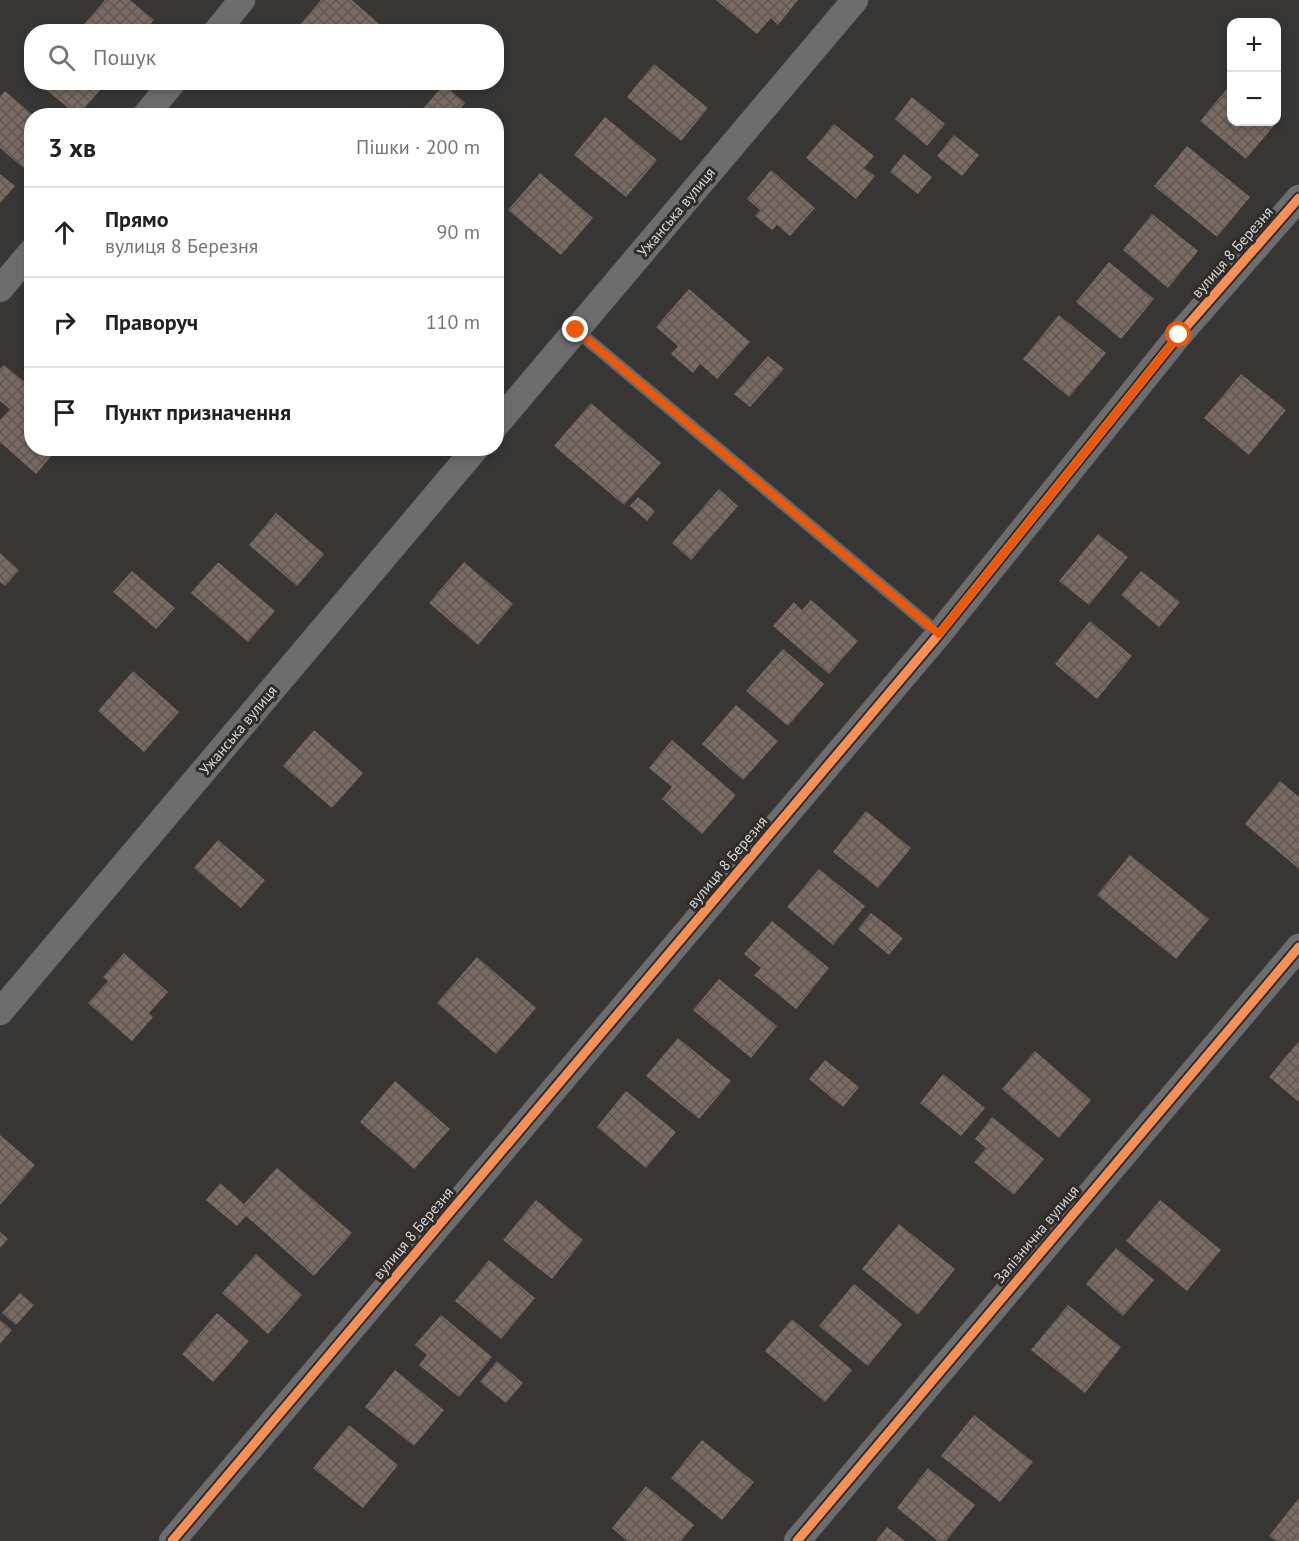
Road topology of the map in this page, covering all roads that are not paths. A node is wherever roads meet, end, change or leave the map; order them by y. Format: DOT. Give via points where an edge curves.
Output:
graph roads {
  1 [pos="242,0"];
  2 [pos="855,0"];
  3 [pos="222,24"];
  4 [pos="166,90"];
  5 [pos="152,108"];
  6 [pos="1299,198"];
  7 [pos="24,260"];
  8 [pos="0,289"];
  9 [pos="576,330"];
  10 [pos="504,416"];
  11 [pos="469,456"];
  12 [pos="939,634"];
  13 [pos="1299,947"];
  14 [pos="0,1012"];
  15 [pos="172,1541"];
  16 [pos="797,1541"];
  1 -- 3 [label="street"];
  2 -- 9 [label="street, Ужанська вулиця"];
  4 -- 5 [label="street"];
  6 -- 12 [label="street, вулиця 8 Березня" via="1179,335"];
  7 -- 8 [label="street"];
  9 -- 10 [label="street, Ужанська вулиця"];
  9 -- 12 [label="lane"];
  11 -- 14 [label="street, Ужанська вулиця"];
  12 -- 15 [label="street, вулиця 8 Березня"];
  13 -- 16 [label="street, Залізнична вулиця"];
}
